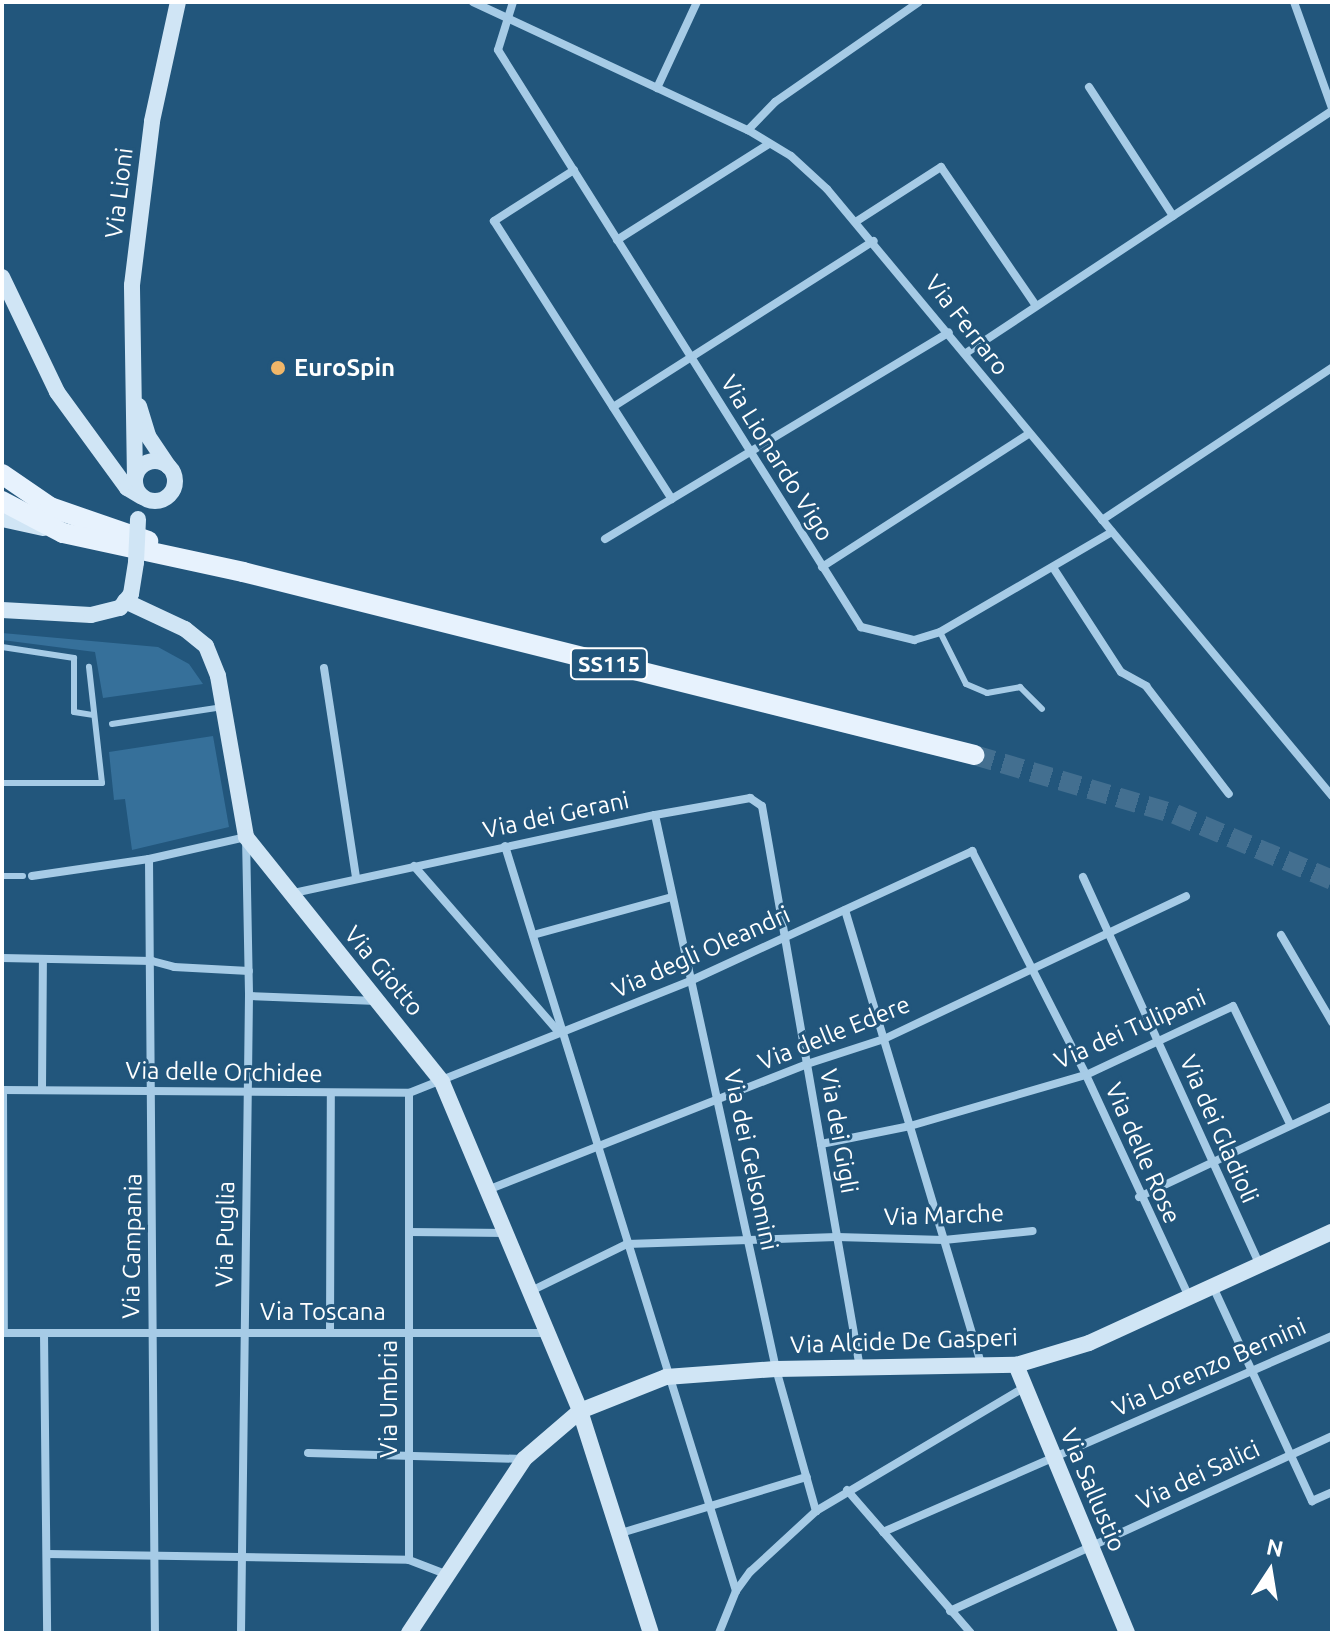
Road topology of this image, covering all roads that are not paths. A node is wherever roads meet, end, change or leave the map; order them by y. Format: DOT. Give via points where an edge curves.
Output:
graph roads {
  1 [pos="178,2"];
  2 [pos="473,2"];
  3 [pos="513,2"];
  4 [pos="697,2"];
  5 [pos="919,2"];
  6 [pos="1294,2"];
  7 [pos="506,17"];
  8 [pos="1089,87"];
  9 [pos="657,88"];
  10 [pos="1332,109"];
  11 [pos="748,130"];
  12 [pos="769,144"];
  13 [pos="574,170"];
  14 [pos="1173,216"];
  15 [pos="857,221"];
  16 [pos="617,240"];
  17 [pos="874,241"];
  18 [pos="2,277"];
  19 [pos="1036,306"];
  20 [pos="949,332"];
  21 [pos="966,353"];
  22 [pos="691,360"];
  23 [pos="1332,368"];
  24 [pos="135,393"];
  25 [pos="613,407"];
  26 [pos="1027,435"];
  27 [pos="133,436"];
  28 [pos="99,445"];
  29 [pos="750,453"];
  30 [pos="140,462"];
  31 [pos="169,468"];
  32 [pos="2,474"];
  33 [pos="131,483"];
  34 [pos="149,499"];
  35 [pos="672,499"];
  36 [pos="2,501"];
  37 [pos="2,519"];
  38 [pos="138,519"];
  39 [pos="1102,520"];
  40 [pos="1112,532"];
  41 [pos="63,533"];
  42 [pos="605,539"];
  43 [pos="822,567"];
  44 [pos="1054,569"];
  45 [pos="243,572"];
  46 [pos="125,601"];
  47 [pos="2,610"];
  48 [pos="940,632"];
  49 [pos="2,647"];
  50 [pos="89,667"];
  51 [pos="324,668"];
  52 [pos="223,707"];
  53 [pos="1042,709"];
  54 [pos="94,715"];
  55 [pos="112,724"];
  56 [pos="974,755"];
  57 [pos="2,783"];
  58 [pos="1229,794"];
  59 [pos="1332,796"];
  60 [pos="762,806"];
  61 [pos="655,815"];
  62 [pos="246,837"];
  63 [pos="505,846"];
  64 [pos="972,851"];
  65 [pos="149,859"];
  66 [pos="414,866"];
  67 [pos="2,876"];
  68 [pos="28,876"];
  69 [pos="1083,877"];
  70 [pos="356,878"];
  71 [pos="289,895"];
  72 [pos="1186,896"];
  73 [pos="672,897"];
  74 [pos="845,910"];
  75 [pos="1109,932"];
  76 [pos="533,935"];
  77 [pos="1281,935"];
  78 [pos="786,936"];
  79 [pos="2,958"];
  80 [pos="43,959"];
  81 [pos="152,961"];
  82 [pos="1031,967"];
  83 [pos="249,971"];
  84 [pos="690,981"];
  85 [pos="249,996"];
  86 [pos="378,1001"];
  87 [pos="1332,1022"];
  88 [pos="560,1033"];
  89 [pos="884,1039"];
  90 [pos="1158,1039"];
  91 [pos="807,1064"];
  92 [pos="1086,1075"];
  93 [pos="442,1082"];
  94 [pos="2,1090"];
  95 [pos="42,1090"];
  96 [pos="153,1090"];
  97 [pos="248,1091"];
  98 [pos="409,1093"];
  99 [pos="331,1094"];
  100 [pos="718,1102"];
  101 [pos="1332,1106"];
  102 [pos="1290,1124"];
  103 [pos="910,1126"];
  104 [pos="821,1144"];
  105 [pos="598,1149"];
  106 [pos="1210,1164"];
  107 [pos="490,1189"];
  108 [pos="1139,1197"];
  109 [pos="1033,1231"];
  110 [pos="409,1232"];
  111 [pos="1332,1232"];
  112 [pos="508,1233"];
  113 [pos="837,1237"];
  114 [pos="944,1240"];
  115 [pos="748,1242"];
  116 [pos="627,1244"];
  117 [pos="1260,1266"];
  118 [pos="1214,1289"];
  119 [pos="531,1291"];
  120 [pos="1190,1300"];
  121 [pos="151,1331"];
  122 [pos="243,1332"];
  123 [pos="409,1332"];
  124 [pos="3,1333"];
  125 [pos="44,1333"];
  126 [pos="330,1333"];
  127 [pos="548,1333"];
  128 [pos="1332,1336"];
  129 [pos="1016,1365"];
  130 [pos="982,1366"];
  131 [pos="860,1368"];
  132 [pos="776,1369"];
  133 [pos="1251,1371"];
  134 [pos="666,1377"];
  135 [pos="1025,1387"];
  136 [pos="580,1411"];
  137 [pos="1332,1436"];
  138 [pos="308,1453"];
  139 [pos="1290,1455"];
  140 [pos="409,1456"];
  141 [pos="1054,1457"];
  142 [pos="524,1459"];
  143 [pos="807,1477"];
  144 [pos="847,1490"];
  145 [pos="1332,1492"];
  146 [pos="709,1507"];
  147 [pos="816,1511"];
  148 [pos="883,1532"];
  149 [pos="621,1533"];
  150 [pos="1091,1546"];
  151 [pos="47,1554"];
  152 [pos="157,1554"];
  153 [pos="241,1557"];
  154 [pos="409,1560"];
  155 [pos="445,1574"];
  156 [pos="736,1591"];
  157 [pos="950,1611"];
  158 [pos="1122,1631"];
  159 [pos="47,1633"];
  160 [pos="155,1633"];
  161 [pos="241,1633"];
  162 [pos="409,1633"];
  163 [pos="651,1633"];
  164 [pos="719,1633"];
  165 [pos="971,1633"];
  1 -- 24 [label="street, Via Lioni" via="152,121 132,285"];
  2 -- 7 [label="street, Via Ferraro"];
  3 -- 7 [label="street, Via Lionardo Vigo"];
  4 -- 9 [label="street"];
  5 -- 11 [label="street" via="775,102"];
  6 -- 10 [label="street"];
  7 -- 9 [label="street, Via Ferraro"];
  7 -- 13 [label="street, Via Lionardo Vigo" via="498,50"];
  8 -- 14 [label="street"];
  9 -- 11 [label="street, Via Ferraro"];
  10 -- 14 [label="street"];
  11 -- 12 [label="street, Via Ferraro"];
  12 -- 15 [label="street, Via Ferraro" via="791,156"];
  12 -- 16 [label="street"];
  13 -- 16 [label="street, Via Lionardo Vigo"];
  13 -- 25 [label="street" via="494,221"];
  14 -- 19 [label="street"];
  15 -- 17 [label="street, Via Ferraro"];
  15 -- 19 [label="street" via="941,167"];
  16 -- 22 [label="street, Via Lionardo Vigo"];
  17 -- 20 [label="street, Via Ferraro"];
  17 -- 22 [label="street"];
  18 -- 28 [label="street" via="36,356"];
  19 -- 21 [label="street"];
  20 -- 21 [label="street, Via Ferraro"];
  20 -- 29 [label="street"];
  21 -- 26 [label="street, Via Ferraro"];
  22 -- 25 [label="street"];
  22 -- 29 [label="street, Via Lionardo Vigo"];
  23 -- 39 [label="street"];
  24 -- 27 [label="street"];
  24 -- 31 [label="street" via="148,436"];
  25 -- 35 [label="street"];
  26 -- 39 [label="street, Via Ferraro"];
  26 -- 43 [label="street"];
  27 -- 28 [label="street" via="124,446"];
  27 -- 30 [label="street"];
  28 -- 30 [label="street"];
  28 -- 33 [label="street"];
  29 -- 35 [label="street"];
  29 -- 43 [label="street, Via Lionardo Vigo"];
  30 -- 31 [label="street"];
  30 -- 33 [label="street"];
  31 -- 34 [label="street" via="172,490"];
  32 -- 45 [label="main road, SS115" via="78,519"];
  33 -- 34 [label="street"];
  33 -- 38 [label="street"];
  34 -- 38 [label="street"];
  35 -- 42 [label="street"];
  36 -- 41 [label="main road, SS115"];
  37 -- 41 [label="street"];
  38 -- 46 [label="street, bridge" via="136,562"];
  39 -- 40 [label="street, Via Ferraro"];
  40 -- 44 [label="street"];
  40 -- 59 [label="street, Via Ferraro"];
  41 -- 45 [label="main road, SS115"];
  43 -- 48 [label="street, Via Lionardo Vigo" via="861,627 914,640"];
  44 -- 48 [label="street"];
  44 -- 58 [label="street" via="1121,672 1146,686 1185,744 1201,752"];
  45 -- 56 [label="main road, SS115"];
  46 -- 47 [label="street" via="91,615"];
  46 -- 52 [label="street, Via Giotto" via="185,629 206,646"];
  48 -- 53 [label="lane" via="966,684 987,693 1020,687"];
  49 -- 54 [label="lane" via="74,658 74,712"];
  50 -- 54 [label="lane"];
  51 -- 70 [label="street"];
  52 -- 55 [label="lane"];
  52 -- 62 [label="street, Via Giotto"];
  54 -- 57 [label="lane" via="102,783"];
  60 -- 61 [label="street, Via dei Gerani" via="750,798"];
  60 -- 78 [label="street, Via dei Gigli"];
  61 -- 63 [label="street, Via dei Gerani"];
  61 -- 73 [label="street, Via dei Gelsomini"];
  62 -- 65 [label="street"];
  62 -- 71 [label="street, Via Giotto"];
  62 -- 83 [label="street, Via Puglia"];
  63 -- 66 [label="street, Via dei Gerani"];
  63 -- 76 [label="street"];
  64 -- 74 [label="street, Via degli Oleandri"];
  64 -- 82 [label="street, Via delle Rose"];
  65 -- 68 [label="street"];
  65 -- 81 [label="street, Via Campania"];
  66 -- 70 [label="street, Via dei Gerani"];
  66 -- 88 [label="street"];
  67 -- 68 [label="lane"];
  69 -- 75 [label="street, Via dei Gladioli"];
  70 -- 71 [label="street, Via dei Gerani"];
  71 -- 86 [label="street, Via Giotto"];
  72 -- 75 [label="street, Via delle Edere"];
  73 -- 76 [label="street"];
  73 -- 84 [label="street, Via dei Gelsomini"];
  74 -- 78 [label="street, Via degli Oleandri"];
  74 -- 89 [label="street"];
  75 -- 82 [label="street, Via delle Edere"];
  75 -- 90 [label="street, Via dei Gladioli"];
  76 -- 88 [label="street"];
  77 -- 87 [label="street"];
  78 -- 84 [label="street, Via degli Oleandri"];
  78 -- 91 [label="street, Via dei Gigli"];
  79 -- 80 [label="street"];
  80 -- 81 [label="street"];
  80 -- 95 [label="street"];
  81 -- 83 [label="street"];
  81 -- 96 [label="street, Via Campania"];
  82 -- 89 [label="street, Via delle Edere"];
  82 -- 92 [label="street, Via delle Rose"];
  83 -- 85 [label="street, Via Puglia"];
  84 -- 88 [label="street, Via degli Oleandri"];
  84 -- 100 [label="street, Via dei Gelsomini"];
  85 -- 86 [label="street"];
  85 -- 97 [label="street, Via Puglia"];
  86 -- 93 [label="street, Via Giotto"];
  88 -- 93 [label="street, Via degli Oleandri"];
  88 -- 105 [label="street"];
  89 -- 91 [label="street, Via delle Edere"];
  89 -- 103 [label="street"];
  90 -- 92 [label="street, Via dei Tulipani"];
  90 -- 102 [label="street, Via dei Tulipani" via="1233,1006"];
  90 -- 106 [label="street, Via dei Gladioli"];
  91 -- 100 [label="street, Via delle Edere"];
  91 -- 104 [label="street, Via dei Gigli"];
  92 -- 103 [label="street, Via dei Tulipani"];
  92 -- 108 [label="street, Via delle Rose"];
  93 -- 98 [label="street, Via delle Orchidee"];
  93 -- 107 [label="street, Via Giotto"];
  94 -- 95 [label="street, Via delle Orchidee"];
  94 -- 124 [label="street, Via delle Orchidee"];
  95 -- 96 [label="street, Via delle Orchidee"];
  96 -- 97 [label="street, Via delle Orchidee"];
  96 -- 121 [label="street, Via Campania"];
  97 -- 99 [label="street, Via delle Orchidee"];
  97 -- 122 [label="street, Via Puglia"];
  98 -- 99 [label="street, Via delle Orchidee"];
  98 -- 110 [label="street, Via Umbria"];
  99 -- 126 [label="street"];
  100 -- 105 [label="street, Via delle Edere"];
  100 -- 115 [label="street, Via dei Gelsomini"];
  101 -- 102 [label="street"];
  102 -- 106 [label="street"];
  103 -- 104 [label="street, Via dei Tulipani"];
  103 -- 114 [label="street"];
  104 -- 113 [label="street, Via dei Gigli"];
  105 -- 107 [label="street, Via delle Edere"];
  105 -- 116 [label="street"];
  106 -- 108 [label="street"];
  106 -- 117 [label="street, Via dei Gladioli"];
  107 -- 112 [label="street, Via Giotto"];
  108 -- 120 [label="street, Via delle Rose"];
  109 -- 114 [label="street, Via Marche"];
  110 -- 112 [label="street"];
  110 -- 123 [label="street, Via Umbria"];
  111 -- 117 [label="street, Via Alcide De Gasperi"];
  112 -- 119 [label="street, Via Giotto"];
  113 -- 114 [label="street, Via Marche"];
  113 -- 115 [label="street, Via Marche"];
  113 -- 131 [label="street, Via dei Gigli"];
  114 -- 130 [label="street"];
  115 -- 116 [label="street, Via Marche"];
  115 -- 132 [label="street, Via dei Gelsomini"];
  116 -- 119 [label="street, Via Marche"];
  116 -- 134 [label="street"];
  117 -- 118 [label="street, Via Alcide De Gasperi"];
  118 -- 120 [label="street, Via Alcide De Gasperi"];
  118 -- 133 [label="street"];
  119 -- 127 [label="street, Via Giotto"];
  120 -- 129 [label="street, Via Alcide De Gasperi" via="1089,1343"];
  121 -- 122 [label="street, Via Toscana"];
  121 -- 125 [label="street, Via Toscana"];
  121 -- 152 [label="street, Via Campania"];
  122 -- 126 [label="street, Via Toscana"];
  122 -- 153 [label="street, Via Puglia"];
  123 -- 126 [label="street, Via Toscana"];
  123 -- 127 [label="street, Via Toscana"];
  123 -- 140 [label="street, Via Umbria"];
  124 -- 125 [label="street, Via Toscana"];
  125 -- 151 [label="street"];
  127 -- 136 [label="street, Via Giotto"];
  128 -- 133 [label="street, Via Lorenzo Bernini"];
  129 -- 130 [label="street, Via Alcide De Gasperi"];
  129 -- 135 [label="street, Via Sallustio"];
  130 -- 131 [label="street, Via Alcide De Gasperi"];
  131 -- 132 [label="street, Via Alcide De Gasperi"];
  132 -- 134 [label="street, Via Alcide De Gasperi"];
  132 -- 143 [label="street, Via dei Gelsomini"];
  133 -- 139 [label="street"];
  133 -- 141 [label="street, Via Lorenzo Bernini"];
  134 -- 136 [label="street, Via Alcide De Gasperi"];
  134 -- 146 [label="street"];
  135 -- 141 [label="street, Via Sallustio"];
  135 -- 144 [label="street"];
  136 -- 142 [label="street, Via Alcide De Gasperi"];
  136 -- 149 [label="street, Via Giotto"];
  137 -- 139 [label="street, Via dei Salici"];
  138 -- 140 [label="street"];
  139 -- 145 [label="street" via="1312,1501"];
  139 -- 150 [label="street, Via dei Salici"];
  140 -- 142 [label="street"];
  140 -- 154 [label="street, Via Umbria"];
  141 -- 148 [label="street, Via Lorenzo Bernini"];
  141 -- 150 [label="street, Via Sallustio"];
  142 -- 155 [label="street, Via Alcide De Gasperi"];
  143 -- 146 [label="street"];
  143 -- 147 [label="street, Via dei Gelsomini"];
  144 -- 147 [label="street"];
  144 -- 148 [label="street"];
  146 -- 149 [label="street"];
  146 -- 156 [label="street"];
  147 -- 156 [label="street" via="765,1556"];
  148 -- 157 [label="street"];
  149 -- 163 [label="street, Via Giotto"];
  150 -- 157 [label="street, Via dei Salici"];
  150 -- 158 [label="street, Via Sallustio"];
  151 -- 152 [label="street"];
  151 -- 159 [label="street"];
  152 -- 153 [label="street"];
  152 -- 160 [label="street, Via Campania"];
  153 -- 154 [label="street"];
  153 -- 161 [label="street, Via Puglia"];
  154 -- 155 [label="street"];
  155 -- 162 [label="street, Via Alcide De Gasperi"];
  156 -- 164 [label="street"];
  157 -- 165 [label="street"];
}
